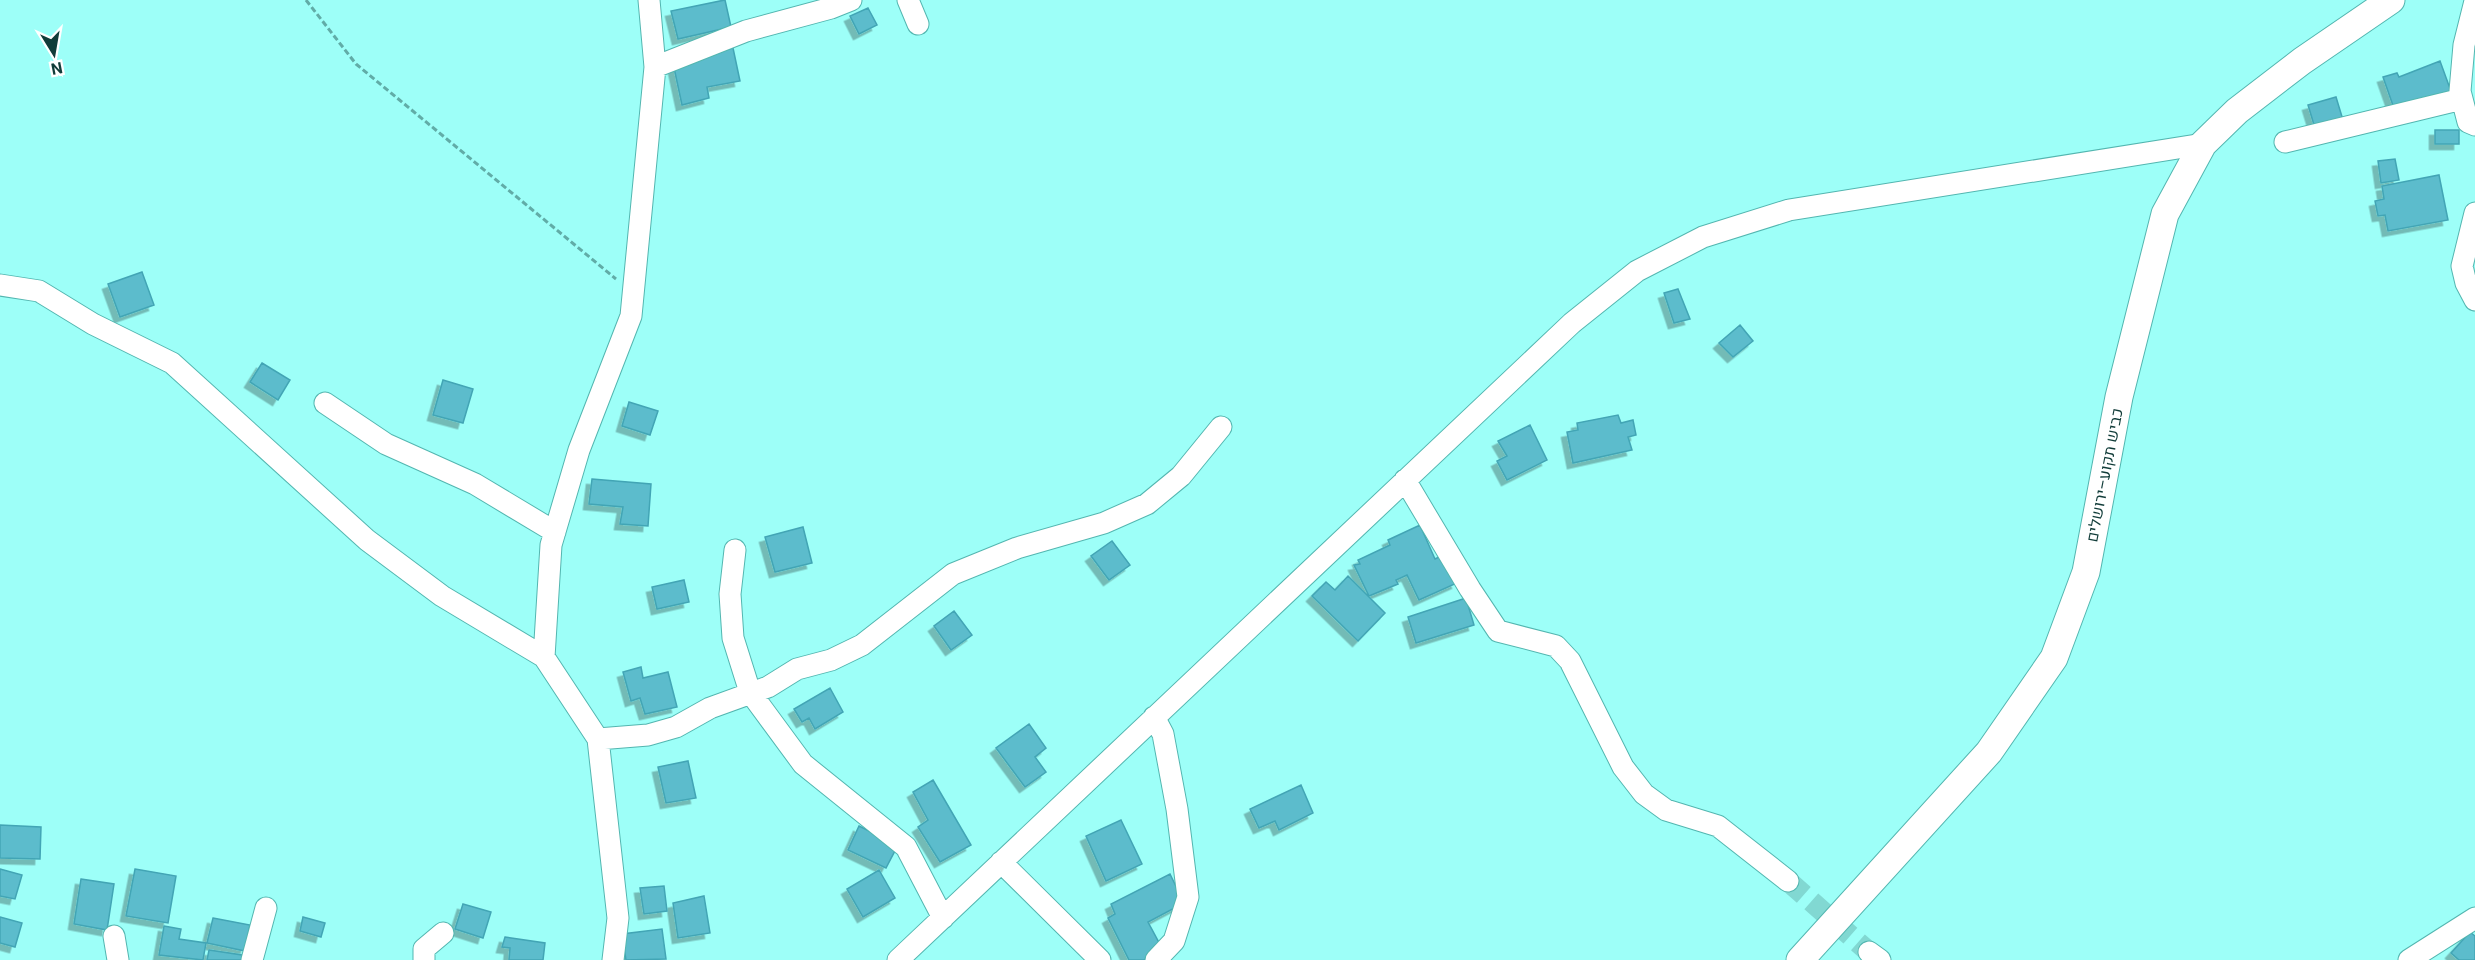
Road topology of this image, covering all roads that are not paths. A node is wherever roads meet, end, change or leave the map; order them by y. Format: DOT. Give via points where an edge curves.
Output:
graph roads {
  1 [pos="851,0"];
  2 [pos="908,0"];
  3 [pos="2391,0"];
  4 [pos="653,1"];
  5 [pos="2475,1"];
  6 [pos="918,24"];
  7 [pos="655,67"];
  8 [pos="2463,99"];
  9 [pos="2475,125"];
  10 [pos="2285,142"];
  11 [pos="2203,144"];
  12 [pos="2475,213"];
  13 [pos="0,285"];
  14 [pos="2475,300"];
  15 [pos="324,403"];
  16 [pos="1221,427"];
  17 [pos="1405,480"];
  18 [pos="555,532"];
  19 [pos="735,550"];
  20 [pos="544,657"];
  21 [pos="750,692"];
  22 [pos="1154,717"];
  23 [pos="598,739"];
  24 [pos="1001,862"];
  25 [pos="1788,881"];
  26 [pos="266,908"];
  27 [pos="943,918"];
  28 [pos="2475,918"];
  29 [pos="443,933"];
  30 [pos="114,936"];
  31 [pos="118,960"];
  32 [pos="252,960"];
  33 [pos="424,960"];
  34 [pos="613,960"];
  35 [pos="898,960"];
  36 [pos="1100,960"];
  37 [pos="1156,960"];
  38 [pos="1800,960"];
  39 [pos="2409,960"];
  1 -- 7 [label="street" via="746,31"];
  2 -- 6 [label="street"];
  3 -- 11 [label="main road, כביש תקוע–ירושלים" via="2302,61 2237,111"];
  4 -- 7 [label="street"];
  5 -- 8 [label="street" via="2464,45 2460,92"];
  7 -- 18 [label="street" via="631,316 579,450"];
  8 -- 9 [label="street" via="2468,122"];
  8 -- 10 [label="street"];
  11 -- 17 [label="street" via="1789,210 1704,237 1638,271 1572,323"];
  11 -- 38 [label="main road, כביש תקוע–ירושלים" via="2165,214 2119,398 2086,572 2054,658 1989,752"];
  12 -- 14 [label="street" via="2462,266"];
  13 -- 20 [label="street" via="39,291 93,324 172,363 367,540 442,596"];
  15 -- 18 [label="street" via="386,444 475,484"];
  16 -- 21 [label="street" via="1181,476 1148,504 1104,523 1017,548 953,574 862,645 831,660 797,669 768,687"];
  17 -- 22 [label="street"];
  17 -- 25 [label="street" via="1498,631 1556,646 1570,661 1623,766 1644,794 1666,810 1718,826"];
  18 -- 20 [label="street"];
  19 -- 21 [label="street" via="730,594 733,638"];
  20 -- 23 [label="street"];
  21 -- 23 [label="street" via="676,727 648,735"];
  21 -- 27 [label="street" via="803,764 906,847"];
  22 -- 24 [label="street"];
  22 -- 37 [label="street" via="1163,734 1188,897 1174,941"];
  23 -- 34 [label="street" via="618,918"];
  24 -- 27 [label="street"];
  24 -- 36 [label="street"];
  26 -- 32 [label="street"];
  27 -- 35 [label="street"];
  28 -- 39 [label="street"];
  29 -- 33 [label="street" via="424,949"];
  30 -- 31 [label="street"];
}
